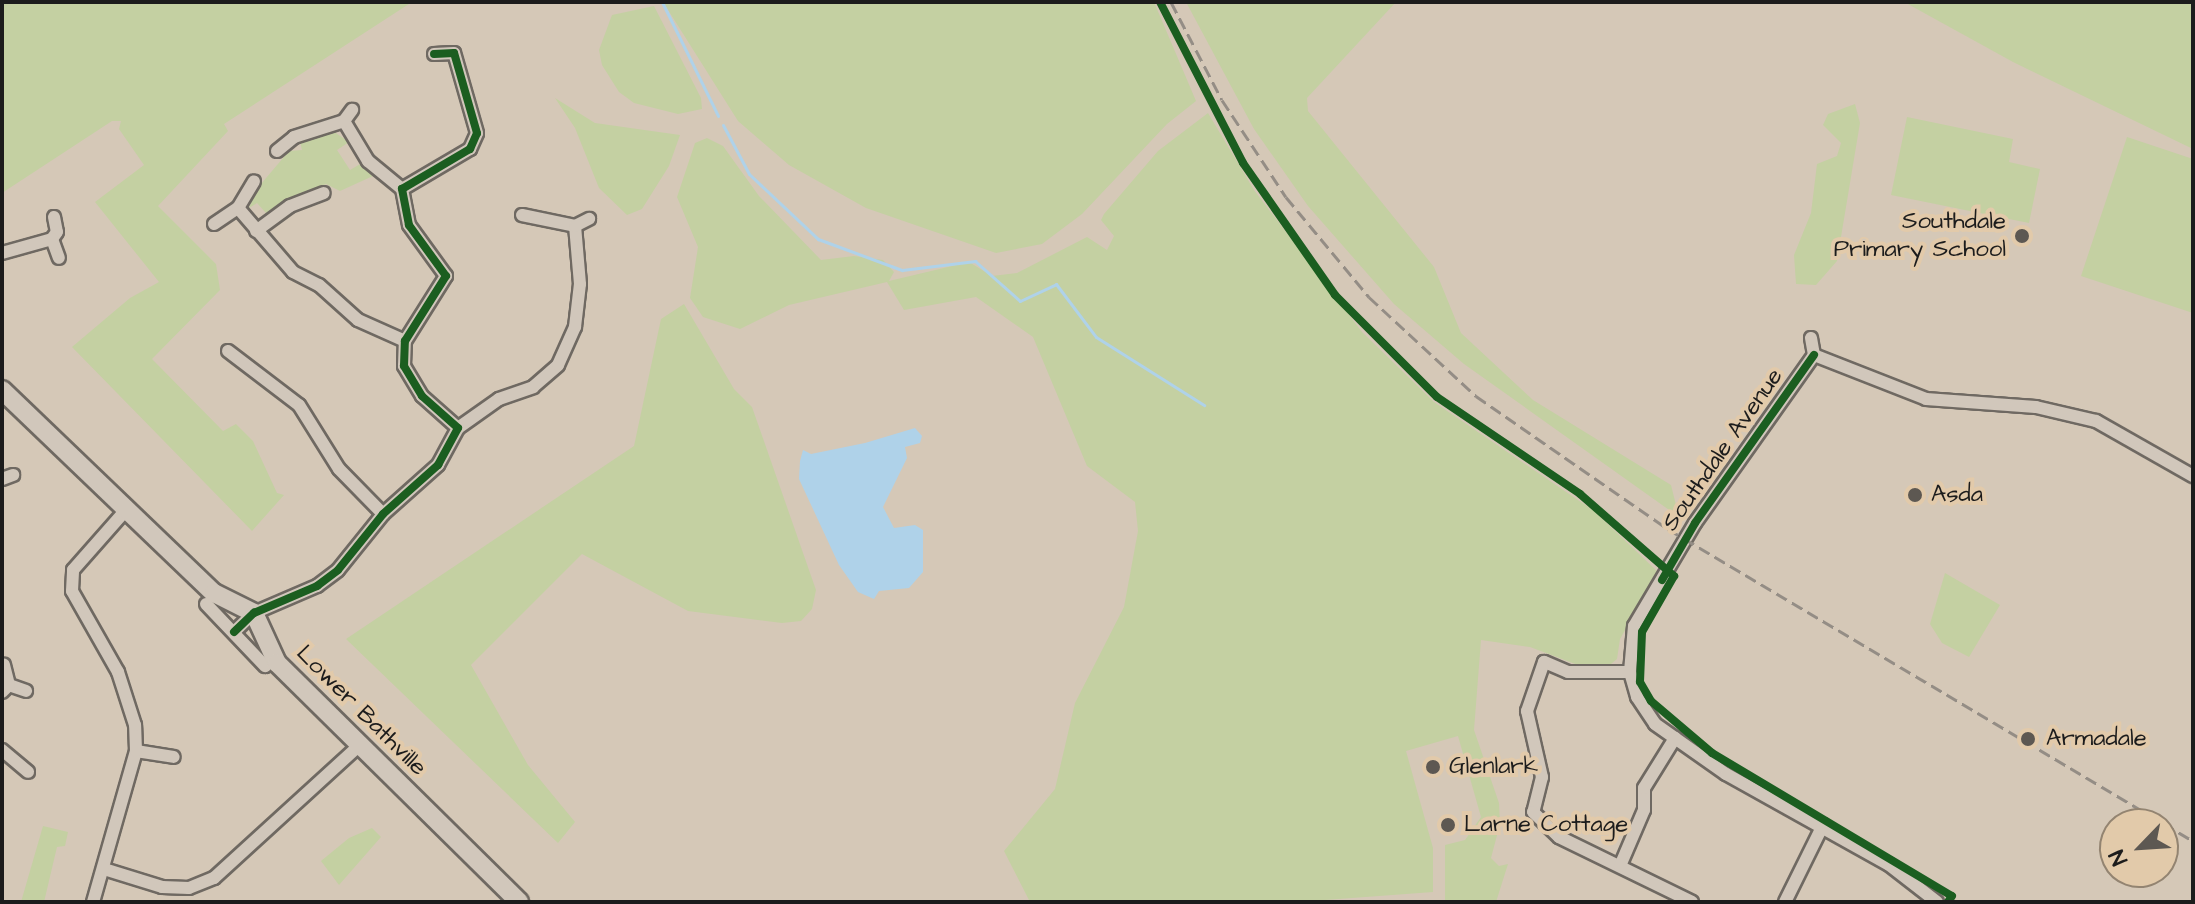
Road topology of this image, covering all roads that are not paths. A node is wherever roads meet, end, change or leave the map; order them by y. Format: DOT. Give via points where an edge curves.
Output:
graph roads {
  1 [pos="462,41"];
  2 [pos="454,53"];
  3 [pos="434,54"];
  4 [pos="277,151"];
  5 [pos="254,181"];
  6 [pos="402,189"];
  7 [pos="324,193"];
  8 [pos="238,208"];
  9 [pos="522,215"];
  10 [pos="54,217"];
  11 [pos="589,219"];
  12 [pos="214,224"];
  13 [pos="575,226"];
  14 [pos="256,231"];
  15 [pos="52,239"];
  16 [pos="2,253"];
  17 [pos="59,258"];
  18 [pos="1811,338"];
  19 [pos="405,341"];
  20 [pos="228,351"];
  21 [pos="1814,355"];
  22 [pos="2,390"];
  23 [pos="458,428"];
  24 [pos="2193,476"];
  25 [pos="125,511"];
  26 [pos="383,514"];
  27 [pos="206,604"];
  28 [pos="254,613"];
  29 [pos="234,632"];
  30 [pos="4,665"];
  31 [pos="265,666"];
  32 [pos="1630,672"];
  33 [pos="5,688"];
  34 [pos="26,691"];
  35 [pos="1675,738"];
  36 [pos="361,744"];
  37 [pos="2,750"];
  38 [pos="136,751"];
  39 [pos="174,757"];
  40 [pos="12,759"];
  41 [pos="2,771"];
  42 [pos="28,772"];
  43 [pos="1823,825"];
  44 [pos="1620,866"];
  45 [pos="104,869"];
  46 [pos="1938,901"];
  47 [pos="93,902"];
  48 [pos="519,902"];
  49 [pos="1692,902"];
  50 [pos="1785,902"];
  1 -- 2 [label="street"];
  2 -- 3 [label="street"];
  2 -- 6 [label="street" via="476,143"];
  4 -- 6 [label="street" via="294,137 348,115 368,161"];
  5 -- 8 [label="street"];
  6 -- 19 [label="street" via="409,225 446,276"];
  7 -- 14 [label="street" via="290,206"];
  8 -- 12 [label="street"];
  8 -- 14 [label="street"];
  9 -- 13 [label="street"];
  10 -- 15 [label="street" via="57,232"];
  11 -- 13 [label="street"];
  13 -- 23 [label="street" via="577,313 558,365 533,387 499,399"];
  14 -- 19 [label="street" via="286,265 319,285 358,320"];
  15 -- 16 [label="street"];
  15 -- 17 [label="street"];
  18 -- 21 [label="street"];
  19 -- 23 [label="street" via="404,366 422,396"];
  20 -- 26 [label="street" via="299,405 339,469"];
  21 -- 24 [label="street" via="1926,399 2036,407 2096,421"];
  21 -- 32 [label="street, Southdale Avenue" via="1695,523 1634,626"];
  22 -- 25 [label="main road"];
  23 -- 26 [label="street" via="438,465"];
  25 -- 28 [label="main road" via="214,593"];
  25 -- 38 [label="street" via="73,570 72,591 118,672 135,725"];
  26 -- 28 [label="street" via="338,570 317,586"];
  27 -- 29 [label="street"];
  28 -- 29 [label="street"];
  28 -- 36 [label="main road, Lower Bathville" via="277,663"];
  29 -- 31 [label="street"];
  30 -- 33 [label="street"];
  32 -- 35 [label="street, Southdale Avenue" via="1637,697 1655,724"];
  32 -- 44 [label="street" via="1568,672 1544,662 1527,711 1542,777 1533,812 1538,822"];
  33 -- 34 [label="street"];
  35 -- 43 [label="street, Southdale Avenue" via="1726,774"];
  35 -- 44 [label="street" via="1644,788 1644,810"];
  36 -- 45 [label="street" via="214,878 189,888 162,887"];
  36 -- 48 [label="main road, Lower Bathville"];
  37 -- 40 [label="street"];
  38 -- 39 [label="street"];
  38 -- 45 [label="street"];
  40 -- 41 [label="street"];
  40 -- 42 [label="street"];
  43 -- 46 [label="street, Southdale Avenue"];
  43 -- 50 [label="street"];
  44 -- 49 [label="street"];
  45 -- 47 [label="street"];
}
